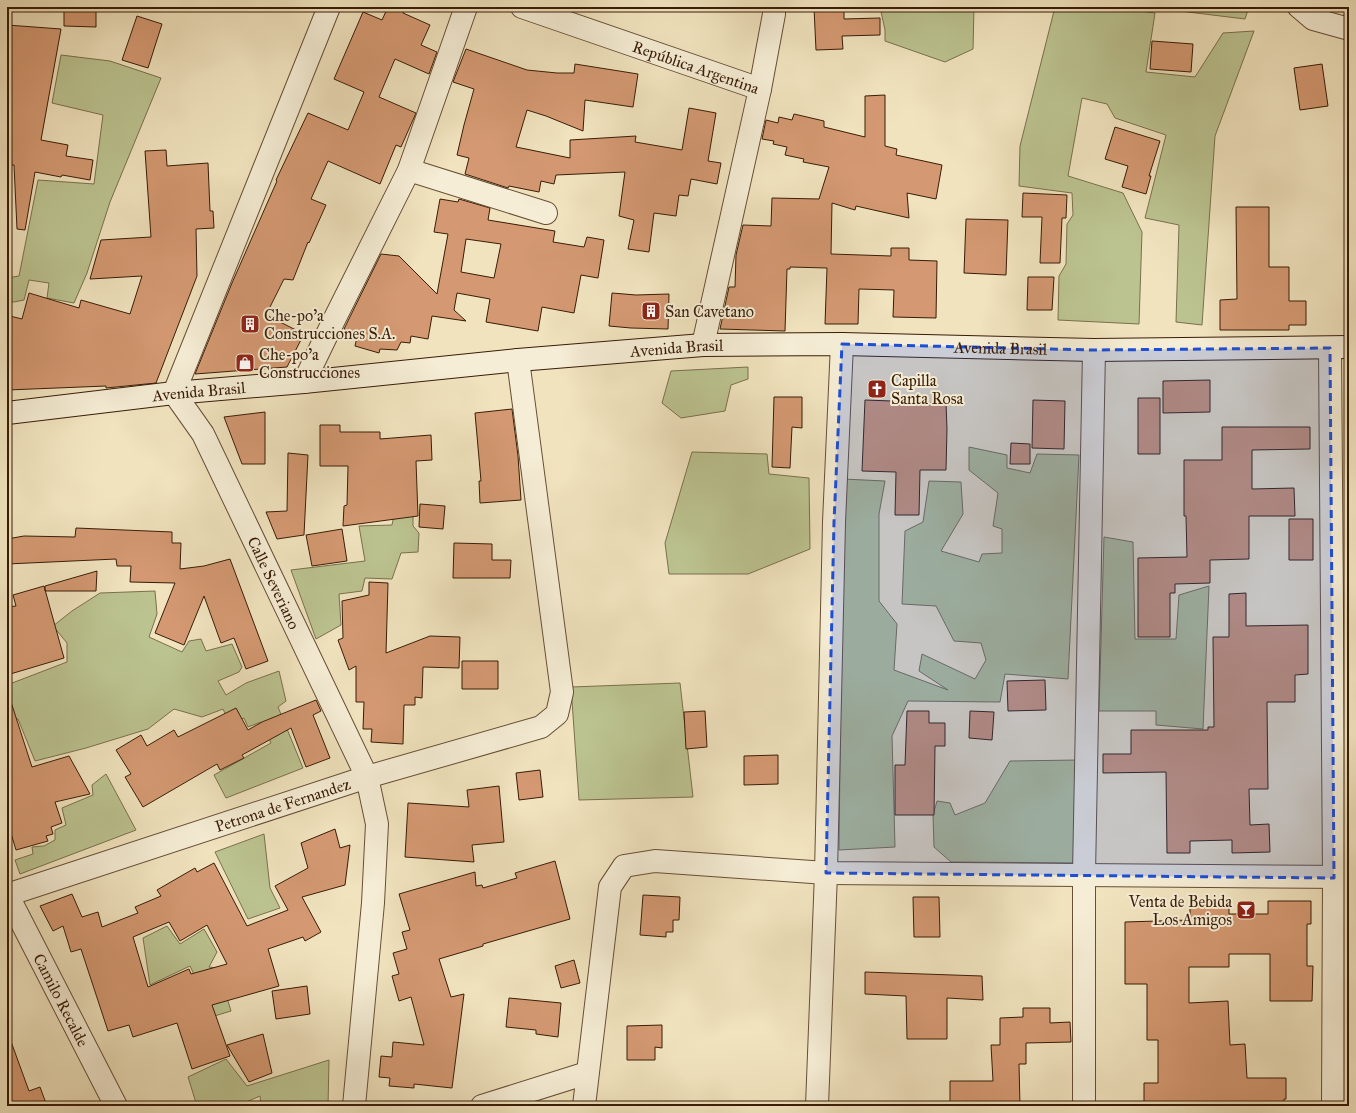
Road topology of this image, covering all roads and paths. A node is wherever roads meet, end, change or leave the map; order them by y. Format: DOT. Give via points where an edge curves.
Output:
graph roads {
  1 [pos="329,7"];
  2 [pos="466,7"];
  3 [pos="522,7"];
  4 [pos="774,7"];
  5 [pos="1298,7"];
  6 [pos="1349,29"];
  7 [pos="760,90"];
  8 [pos="409,170"];
  9 [pos="546,213"];
  10 [pos="842,344"];
  11 [pos="703,345"];
  12 [pos="1339,348"];
  13 [pos="1094,350"];
  14 [pos="518,360"];
  15 [pos="304,382"];
  16 [pos="174,393"];
  17 [pos="7,413"];
  18 [pos="366,778"];
  19 [pos="826,872"];
  20 [pos="1084,874"];
  21 [pos="1341,878"];
  22 [pos="7,894"];
  23 [pos="587,1073"];
  24 [pos="116,1106"];
  25 [pos="354,1106"];
  26 [pos="482,1106"];
  27 [pos="584,1106"];
  28 [pos="816,1106"];
  29 [pos="1084,1106"];
  30 [pos="1333,1106"];
  1 -- 16 [label="street"];
  2 -- 8 [label="street"];
  3 -- 7 [label="street, República Argentina"];
  4 -- 7 [label="street"];
  5 -- 6 [label="street" via="1313,19"];
  7 -- 11 [label="street, República Argentina"];
  8 -- 9 [label="street"];
  8 -- 15 [label="street"];
  10 -- 11 [label="street, Avenida Brasil"];
  10 -- 13 [label="street, Avenida Brasil"];
  10 -- 19 [label="street" via="834,522"];
  11 -- 14 [label="street, Avenida Brasil"];
  12 -- 13 [label="street, Avenida Brasil"];
  12 -- 21 [label="street"];
  13 -- 20 [label="street"];
  14 -- 15 [label="street, Avenida Brasil"];
  14 -- 18 [label="street, Petrona de Fernandez" via="562,692 557,714 541,727"];
  15 -- 16 [label="street, Avenida Brasil"];
  16 -- 17 [label="street, Avenida Brasil"];
  16 -- 18 [label="street, Calle Severiano" via="203,434"];
  18 -- 22 [label="street, Petrona de Fernandez"];
  18 -- 25 [label="street, Calle Severiano" via="377,824 373,903"];
  19 -- 20 [label="street"];
  19 -- 23 [label="street" via="655,861 624,866 610,888"];
  19 -- 28 [label="street"];
  20 -- 21 [label="street"];
  20 -- 29 [label="street"];
  21 -- 30 [label="street"];
  22 -- 24 [label="street, Camilo Recalde"];
  23 -- 26 [label="street"];
  23 -- 27 [label="street"];
}
